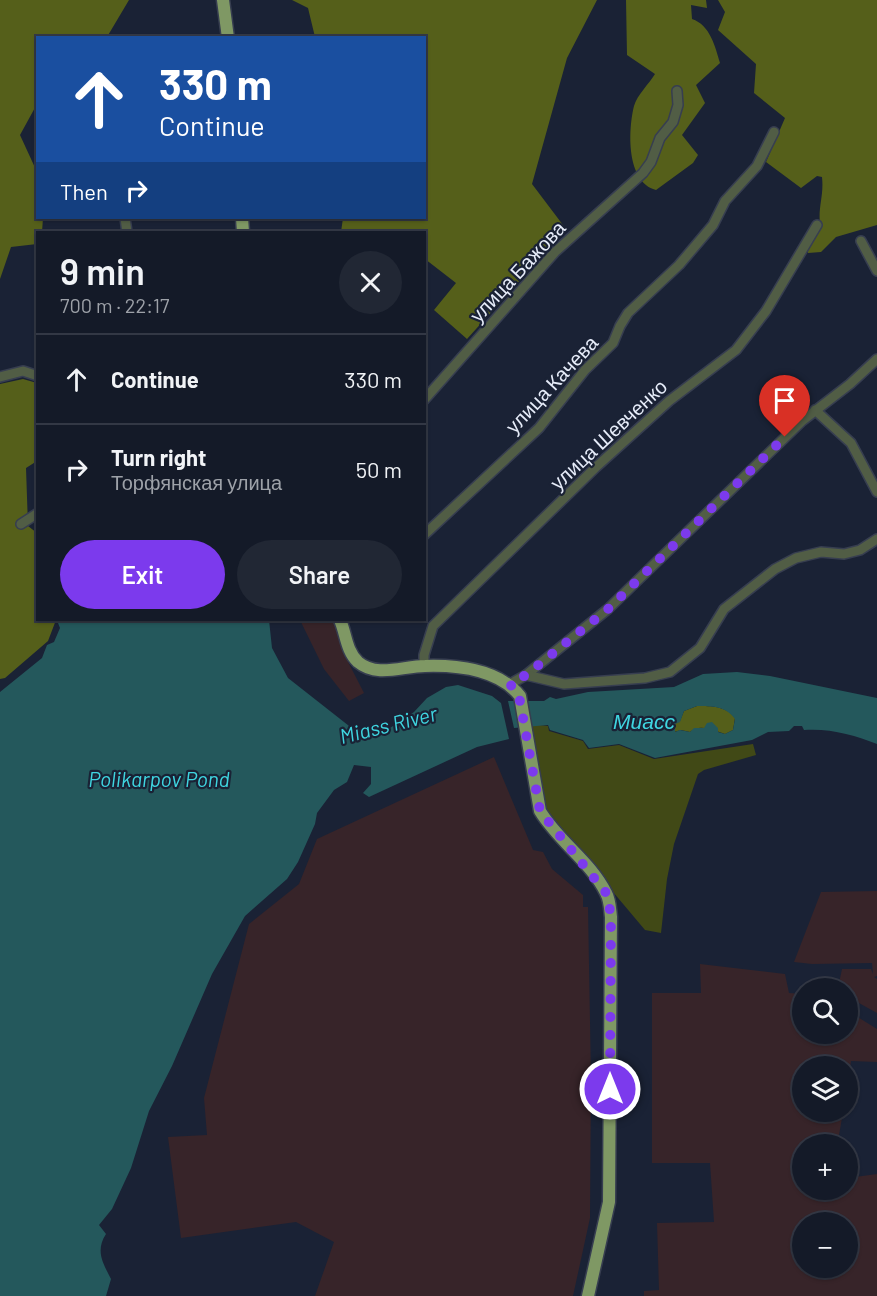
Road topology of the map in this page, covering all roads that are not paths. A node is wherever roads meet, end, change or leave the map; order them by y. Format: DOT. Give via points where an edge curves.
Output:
graph roads {
  1 [pos="223,0"];
  2 [pos="228,36"];
  3 [pos="678,91"];
  4 [pos="774,132"];
  5 [pos="817,225"];
  6 [pos="861,241"];
  7 [pos="877,271"];
  8 [pos="877,359"];
  9 [pos="36,375"];
  10 [pos="0,378"];
  11 [pos="426,398"];
  12 [pos="815,410"];
  13 [pos="877,492"];
  14 [pos="36,514"];
  15 [pos="21,524"];
  16 [pos="426,533"];
  17 [pos="877,539"];
  18 [pos="340,621"];
  19 [pos="424,666"];
  20 [pos="526,675"];
  21 [pos="510,684"];
  22 [pos="588,1296"];
  1 -- 2 [label="main road"];
  3 -- 11 [label="street, улица Бажова" via="673,122 660,138 643,173 555,252"];
  4 -- 16 [label="street, улица Качева" via="757,166 725,201 713,225 679,265 628,313 613,344 585,370 540,428"];
  5 -- 19 [label="street, улица Шевченко" via="766,311 736,350 669,401 596,467 434,626"];
  6 -- 7 [label="street"];
  8 -- 12 [label="street"];
  9 -- 10 [label="street" via="23,371"];
  12 -- 13 [label="street" via="851,443"];
  12 -- 20 [label="street" via="608,609"];
  14 -- 15 [label="street"];
  17 -- 20 [label="street" via="860,550 844,554 821,552 796,558 775,569 724,609 700,648 670,672 645,678 564,684"];
  18 -- 19 [label="main road" via="348,646 356,660 366,667 381,671"];
  19 -- 21 [label="main road" via="474,671"];
  20 -- 21 [label="street"];
  21 -- 22 [label="main road" via="519,696 540,811 602,886 611,916 609,1202"];
}
